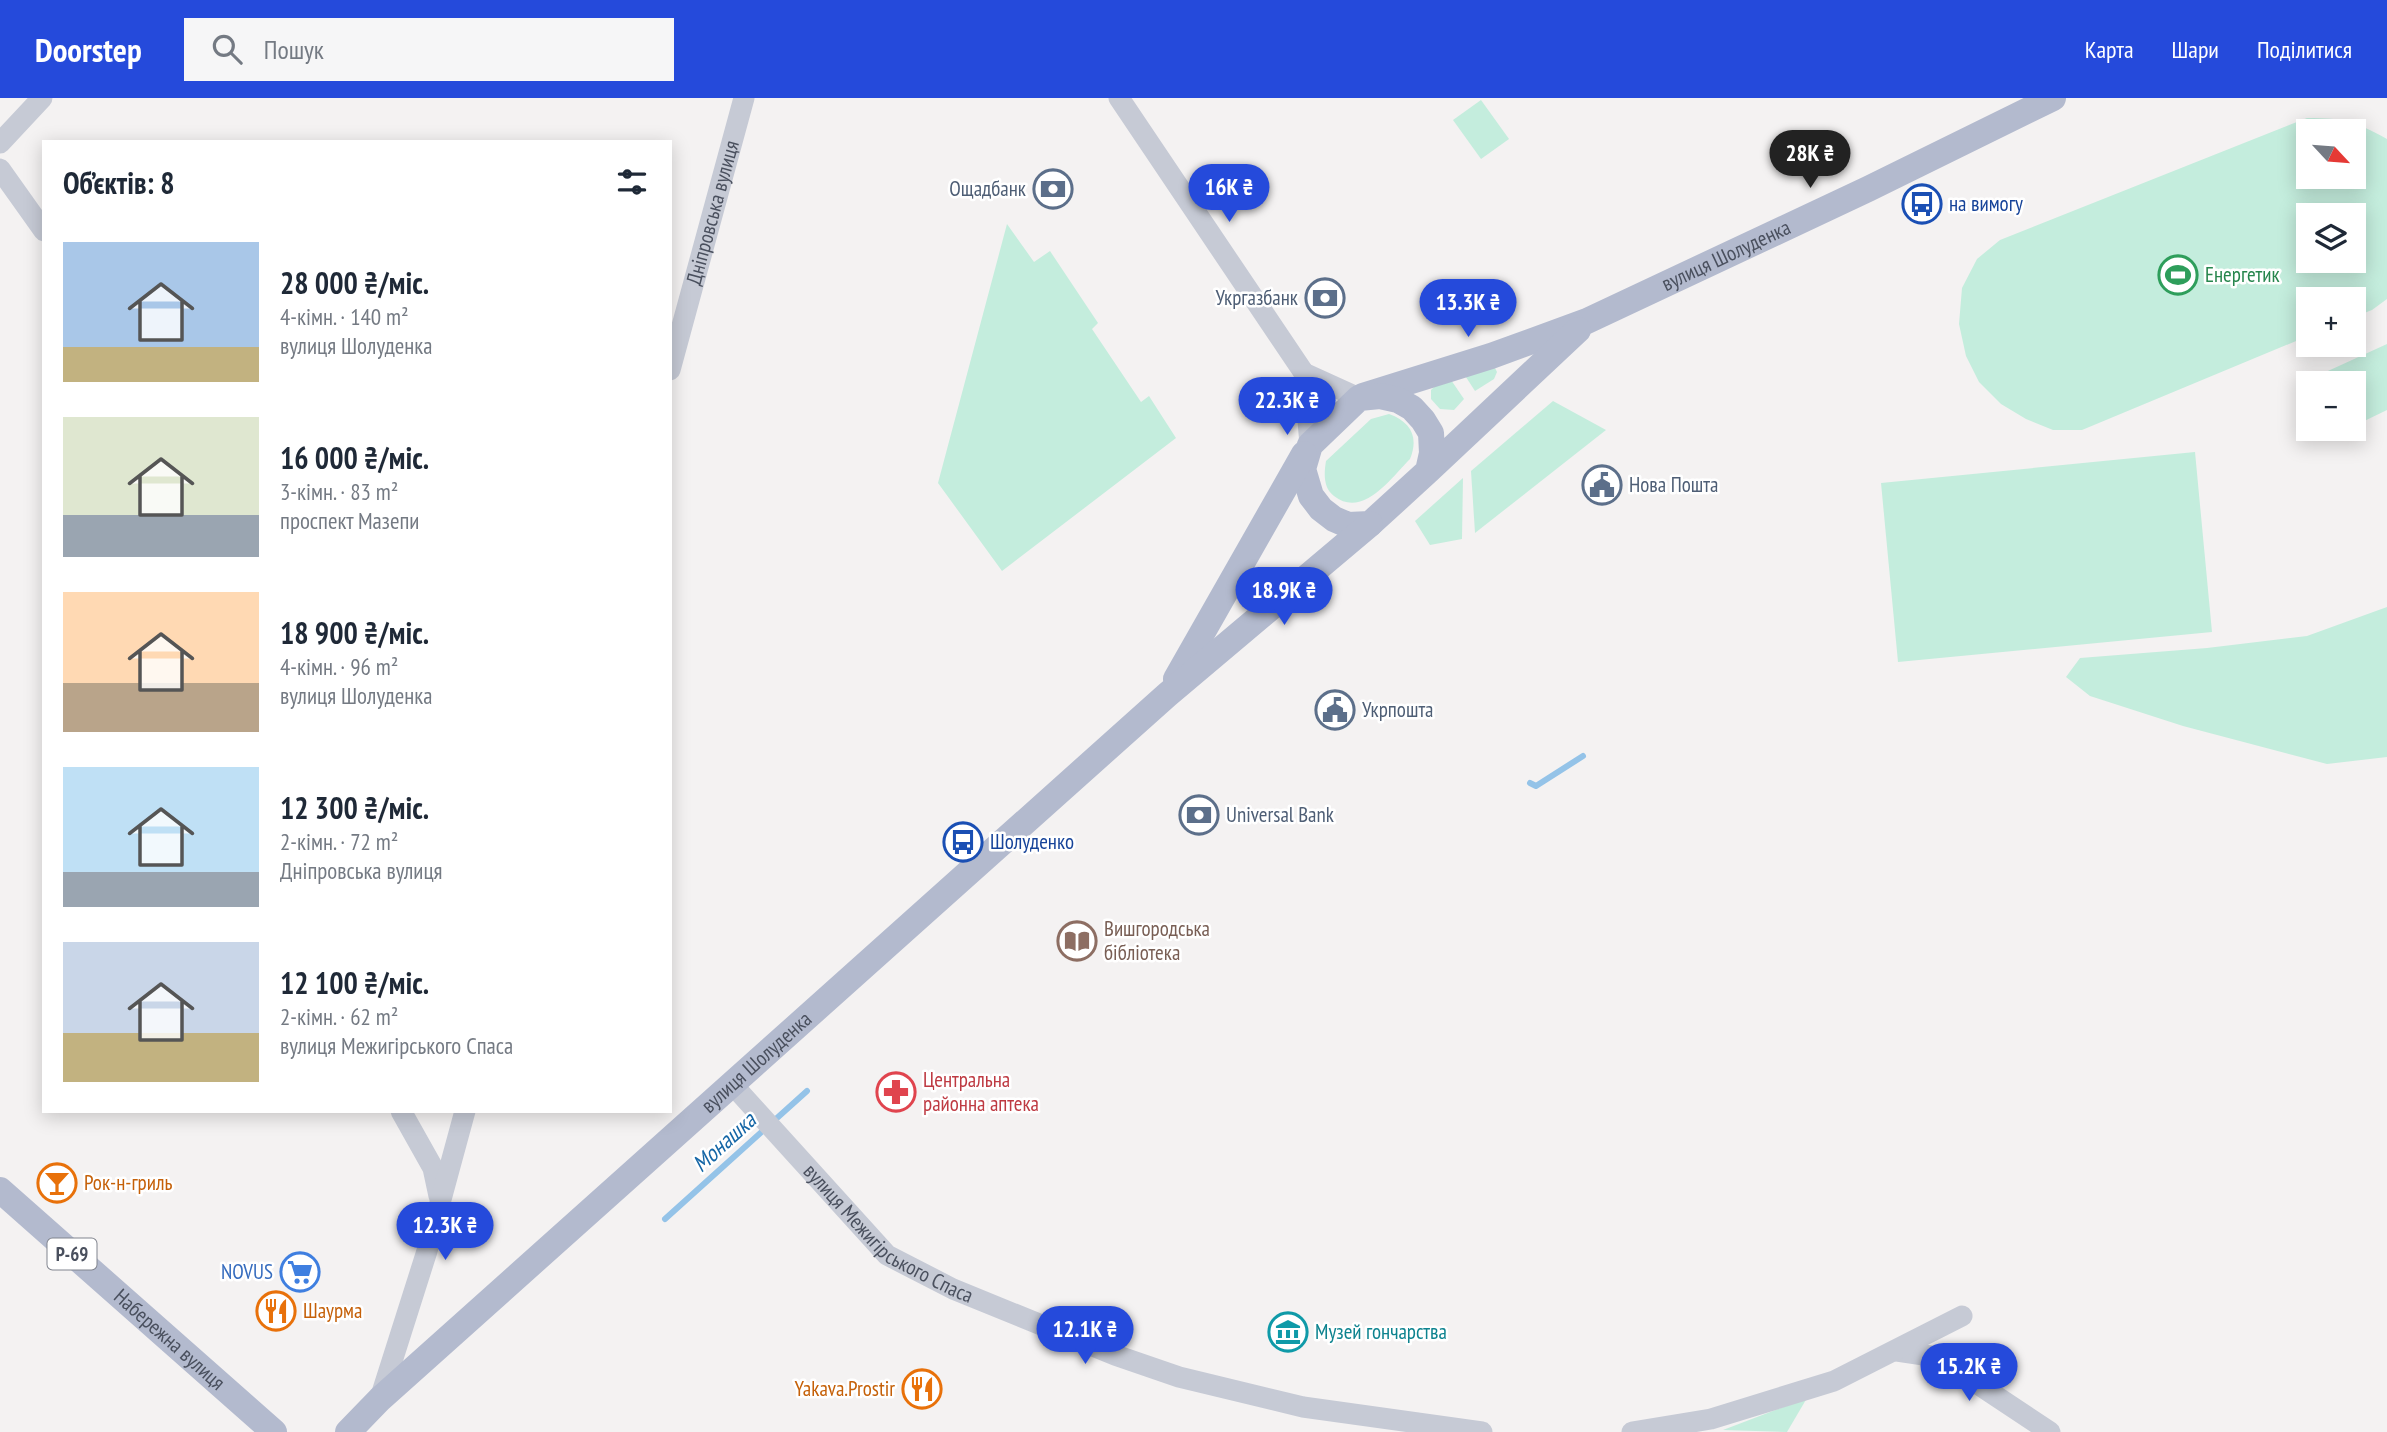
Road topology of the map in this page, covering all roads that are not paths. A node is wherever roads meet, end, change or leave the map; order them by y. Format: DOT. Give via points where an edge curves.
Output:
graph roads {
  1 [pos="42,98"];
  2 [pos="744,98"];
  3 [pos="1118,98"];
  4 [pos="2053,98"];
  5 [pos="0,143"];
  6 [pos="0,169"];
  7 [pos="42,228"];
  8 [pos="1587,321"];
  9 [pos="672,363"];
  10 [pos="1304,373"];
  11 [pos="1361,397"];
  12 [pos="1308,447"];
  13 [pos="1428,471"];
  14 [pos="1370,524"];
  15 [pos="1167,695"];
  16 [pos="732,1084"];
  17 [pos="402,1113"];
  18 [pos="464,1113"];
  19 [pos="0,1190"];
  20 [pos="440,1202"];
  21 [pos="1962,1316"];
  22 [pos="1897,1351"];
  23 [pos="380,1399"];
  24 [pos="1388,1425"];
  25 [pos="1714,1426"];
  26 [pos="274,1432"];
  27 [pos="348,1432"];
  28 [pos="1482,1432"];
  29 [pos="1632,1432"];
  30 [pos="2050,1432"];
  1 -- 5 [label="street"];
  2 -- 9 [label="street, Дніпровська вулиця"];
  3 -- 10 [label="street"];
  4 -- 8 [label="main road, вулиця Шолуденка"];
  6 -- 7 [label="street"];
  8 -- 11 [label="main road, вулиця Шолуденка"];
  8 -- 13 [label="main road, вулиця Шолуденка"];
  10 -- 11 [label="street"];
  10 -- 12 [label="street"];
  11 -- 12 [label="main road"];
  11 -- 13 [label="main road" via="1398,400 1423,420 1431,433"];
  12 -- 14 [label="main road" via="1305,482 1321,509 1349,526"];
  12 -- 15 [label="main road, вулиця Шолуденка"];
  13 -- 14 [label="main road"];
  14 -- 15 [label="main road, вулиця Шолуденка"];
  15 -- 16 [label="main road, вулиця Шолуденка"];
  16 -- 23 [label="main road, вулиця Шолуденка"];
  16 -- 24 [label="street, вулиця Межигірського Спаса" via="887,1255 953,1289 1179,1377"];
  17 -- 20 [label="street" via="433,1168"];
  18 -- 20 [label="street"];
  19 -- 26 [label="main road, Набережна вулиця / Р-69"];
  20 -- 23 [label="street"];
  21 -- 22 [label="street"];
  22 -- 25 [label="street" via="1834,1381"];
  22 -- 30 [label="street" via="1937,1357"];
  23 -- 27 [label="main road, вулиця Шолуденка"];
  24 -- 28 [label="street, вулиця Межигірського Спаса"];
  25 -- 29 [label="street"];
}
